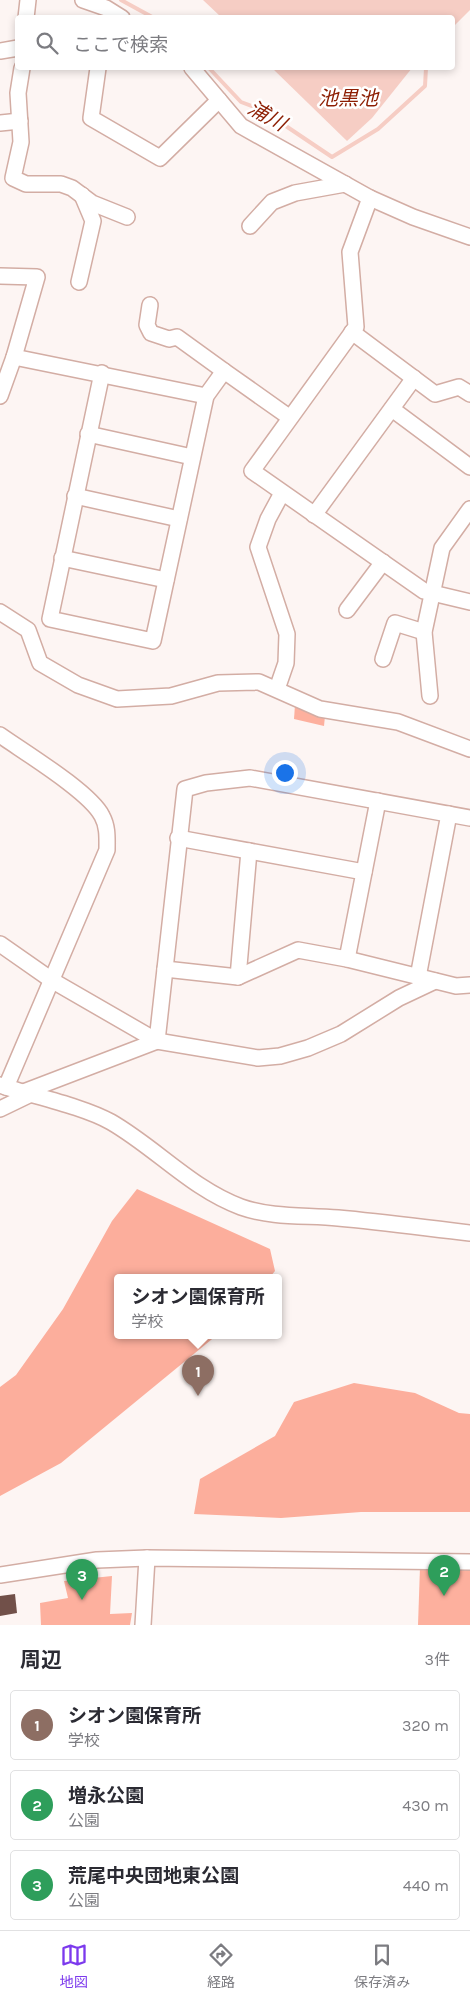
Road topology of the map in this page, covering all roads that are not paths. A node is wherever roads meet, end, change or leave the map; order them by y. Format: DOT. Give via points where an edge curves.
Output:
graph roads {
  1 [pos="28,0"];
  2 [pos="82,0"];
  3 [pos="105,13"];
  4 [pos="26,15"];
  5 [pos="15,48"];
  6 [pos="0,51"];
  7 [pos="22,70"];
  8 [pos="98,70"];
  9 [pos="194,70"];
  10 [pos="219,100"];
  11 [pos="20,121"];
  12 [pos="0,123"];
  13 [pos="345,184"];
  14 [pos="81,195"];
  15 [pos="370,198"];
  16 [pos="127,217"];
  17 [pos="250,226"];
  18 [pos="470,237"];
  19 [pos="0,276"];
  20 [pos="79,282"];
  21 [pos="150,305"];
  22 [pos="352,332"];
  23 [pos="14,357"];
  24 [pos="224,371"];
  25 [pos="102,373"];
  26 [pos="414,378"];
  27 [pos="470,394"];
  28 [pos="0,396"];
  29 [pos="206,396"];
  30 [pos="392,409"];
  31 [pos="289,417"];
  32 [pos="88,434"];
  33 [pos="192,457"];
  34 [pos="470,467"];
  35 [pos="282,493"];
  36 [pos="74,496"];
  37 [pos="470,508"];
  38 [pos="314,515"];
  39 [pos="178,519"];
  40 [pos="62,558"];
  41 [pos="382,562"];
  42 [pos="166,580"];
  43 [pos="434,594"];
  44 [pos="470,602"];
  45 [pos="347,610"];
  46 [pos="0,612"];
  47 [pos="424,632"];
  48 [pos="383,659"];
  49 [pos="277,689"];
  50 [pos="430,696"];
  51 [pos="0,735"];
  52 [pos="470,749"];
  53 [pos="378,801"];
  54 [pos="449,814"];
  55 [pos="470,818"];
  56 [pos="178,838"];
  57 [pos="249,851"];
  58 [pos="364,872"];
  59 [pos="0,944"];
  60 [pos="348,959"];
  61 [pos="165,969"];
  62 [pos="238,977"];
  63 [pos="418,977"];
  64 [pos="53,981"];
  65 [pos="434,981"];
  66 [pos="470,985"];
  67 [pos="157,1041"];
  68 [pos="3,1086"];
  69 [pos="25,1094"];
  70 [pos="0,1109"];
  71 [pos="470,1234"];
  72 [pos="147,1558"];
  73 [pos="470,1562"];
  74 [pos="0,1575"];
  75 [pos="143,1625"];
  1 -- 4 [label="street"];
  2 -- 3 [label="street"];
  5 -- 6 [label="street"];
  7 -- 11 [label="street" via="18,93"];
  8 -- 10 [label="street" via="91,118 160,158"];
  9 -- 10 [label="street"];
  10 -- 13 [label="street" via="241,126"];
  11 -- 12 [label="street"];
  11 -- 14 [label="street" via="21,142 13,178 26,184 61,184"];
  13 -- 15 [label="street"];
  13 -- 17 [label="street" via="295,193 272,202"];
  14 -- 16 [label="street"];
  14 -- 20 [label="street" via="93,220"];
  15 -- 18 [label="street"];
  15 -- 22 [label="street" via="350,252 356,327"];
  19 -- 23 [label="street" via="37,277"];
  21 -- 24 [label="street" via="148,325 151,333 169,339 177,337"];
  22 -- 26 [label="street"];
  22 -- 31 [label="street"];
  23 -- 25 [label="street"];
  23 -- 28 [label="street"];
  24 -- 29 [label="street"];
  24 -- 31 [label="street"];
  25 -- 29 [label="street"];
  25 -- 32 [label="street"];
  26 -- 27 [label="street" via="435,394 459,387"];
  26 -- 30 [label="street"];
  29 -- 33 [label="street"];
  30 -- 34 [label="street"];
  30 -- 38 [label="street"];
  31 -- 35 [label="street" via="252,471"];
  32 -- 33 [label="street"];
  32 -- 36 [label="street"];
  33 -- 39 [label="street"];
  35 -- 38 [label="street"];
  35 -- 49 [label="street" via="258,547 287,634 286,663"];
  36 -- 39 [label="street"];
  36 -- 40 [label="street"];
  37 -- 43 [label="street" via="442,548"];
  38 -- 41 [label="street"];
  39 -- 42 [label="street"];
  40 -- 42 [label="street"];
  40 -- 42 [label="street" via="50,619 134,637 153,641"];
  41 -- 43 [label="street" via="424,591"];
  41 -- 45 [label="street"];
  43 -- 44 [label="street"];
  43 -- 47 [label="street"];
  46 -- 49 [label="street" via="28,630 40,663 78,685 117,699 171,696 218,683 259,682"];
  47 -- 48 [label="street" via="394,623"];
  47 -- 50 [label="street"];
  49 -- 52 [label="street" via="320,709 398,722"];
  51 -- 64 [label="street" via="84,794 102,815 107,832 107,850"];
  53 -- 54 [label="street"];
  53 -- 56 [label="street" via="250,778 206,783 185,789"];
  53 -- 58 [label="street"];
  54 -- 55 [label="street"];
  54 -- 63 [label="street"];
  56 -- 57 [label="street"];
  56 -- 61 [label="street"];
  57 -- 58 [label="street"];
  57 -- 62 [label="street"];
  58 -- 60 [label="street"];
  59 -- 64 [label="street"];
  60 -- 62 [label="street" via="298,950"];
  60 -- 63 [label="street"];
  61 -- 62 [label="street"];
  61 -- 67 [label="street"];
  63 -- 65 [label="street"];
  64 -- 67 [label="street"];
  64 -- 68 [label="street"];
  65 -- 66 [label="street" via="456,986"];
  65 -- 67 [label="street" via="399,998 341,1034 280,1056 258,1058"];
  67 -- 69 [label="street"];
  68 -- 69 [label="street"];
  69 -- 70 [label="street"];
  69 -- 71 [label="street" via="111,1122 198,1184 242,1207 275,1215 337,1218"];
  72 -- 73 [label="street"];
  72 -- 74 [label="street" via="97,1560"];
  72 -- 75 [label="street"];
}
